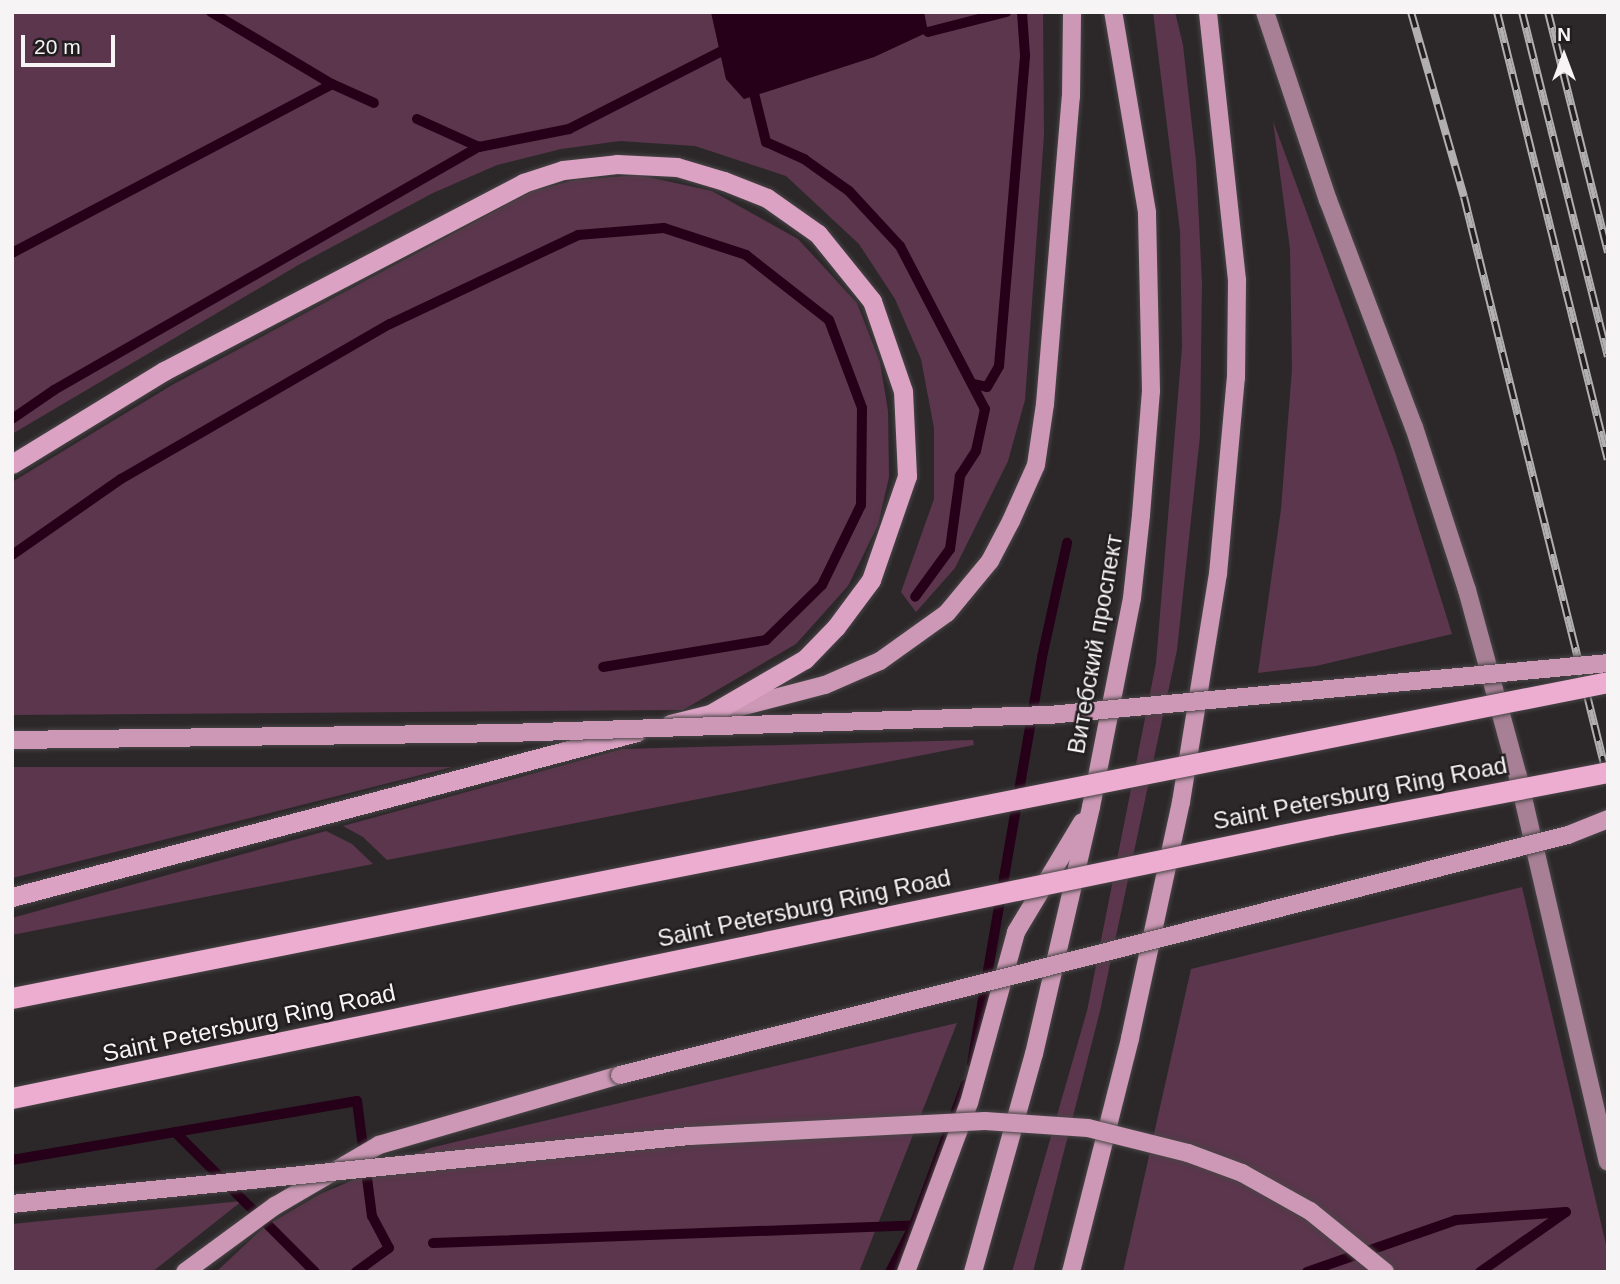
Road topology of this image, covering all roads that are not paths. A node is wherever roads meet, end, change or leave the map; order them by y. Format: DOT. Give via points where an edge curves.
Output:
graph roads {
  1 [pos="1072,12"];
  2 [pos="1113,12"];
  3 [pos="1208,12"];
  4 [pos="1265,12"];
  5 [pos="12,464"];
  6 [pos="1608,663"];
  7 [pos="1608,682"];
  8 [pos="710,714"];
  9 [pos="12,740"];
  10 [pos="1608,772"];
  11 [pos="1091,807"];
  12 [pos="1608,819"];
  13 [pos="12,897"];
  14 [pos="12,998"];
  15 [pos="12,1098"];
  16 [pos="1608,1162"];
  17 [pos="12,1204"];
  18 [pos="185,1272"];
  19 [pos="906,1272"];
  20 [pos="973,1272"];
  21 [pos="1071,1272"];
  22 [pos="1385,1272"];
  1 -- 8 [label="main road" via="1071,97 1045,404 1036,465 1011,521 990,561 947,613 880,660 825,685"];
  2 -- 11 [label="main road, Витебский проспект" via="1147,212 1151,391 1132,598"];
  3 -- 21 [label="main road" via="1237,280 1236,378 1221,548 1181,802 1130,1038"];
  4 -- 16 [label="main road" via="1319,174 1414,427 1467,590 1518,776"];
  5 -- 8 [label="highway" via="164,371 523,183 563,170 617,163 677,167 724,181 766,198 818,234 872,301 903,391 907,476 871,580 836,627 805,659"];
  6 -- 9 [label="main road, bridge" via="1049,715 494,733"];
  7 -- 14 [label="highway, bridge"];
  8 -- 13 [label="highway"];
  10 -- 15 [label="highway, Saint Petersburg Ring Road, bridge" via="1330,825"];
  11 -- 19 [label="main road" via="1016,932 969,1103"];
  11 -- 20 [label="main road, Витебский проспект" via="1034,1054"];
  12 -- 18 [label="main road, bridge" via="1569,835 620,1075 379,1145 275,1206"];
  17 -- 22 [label="main road, bridge" via="690,1136 985,1121 1088,1128 1188,1153 1242,1173 1310,1211"];
}
